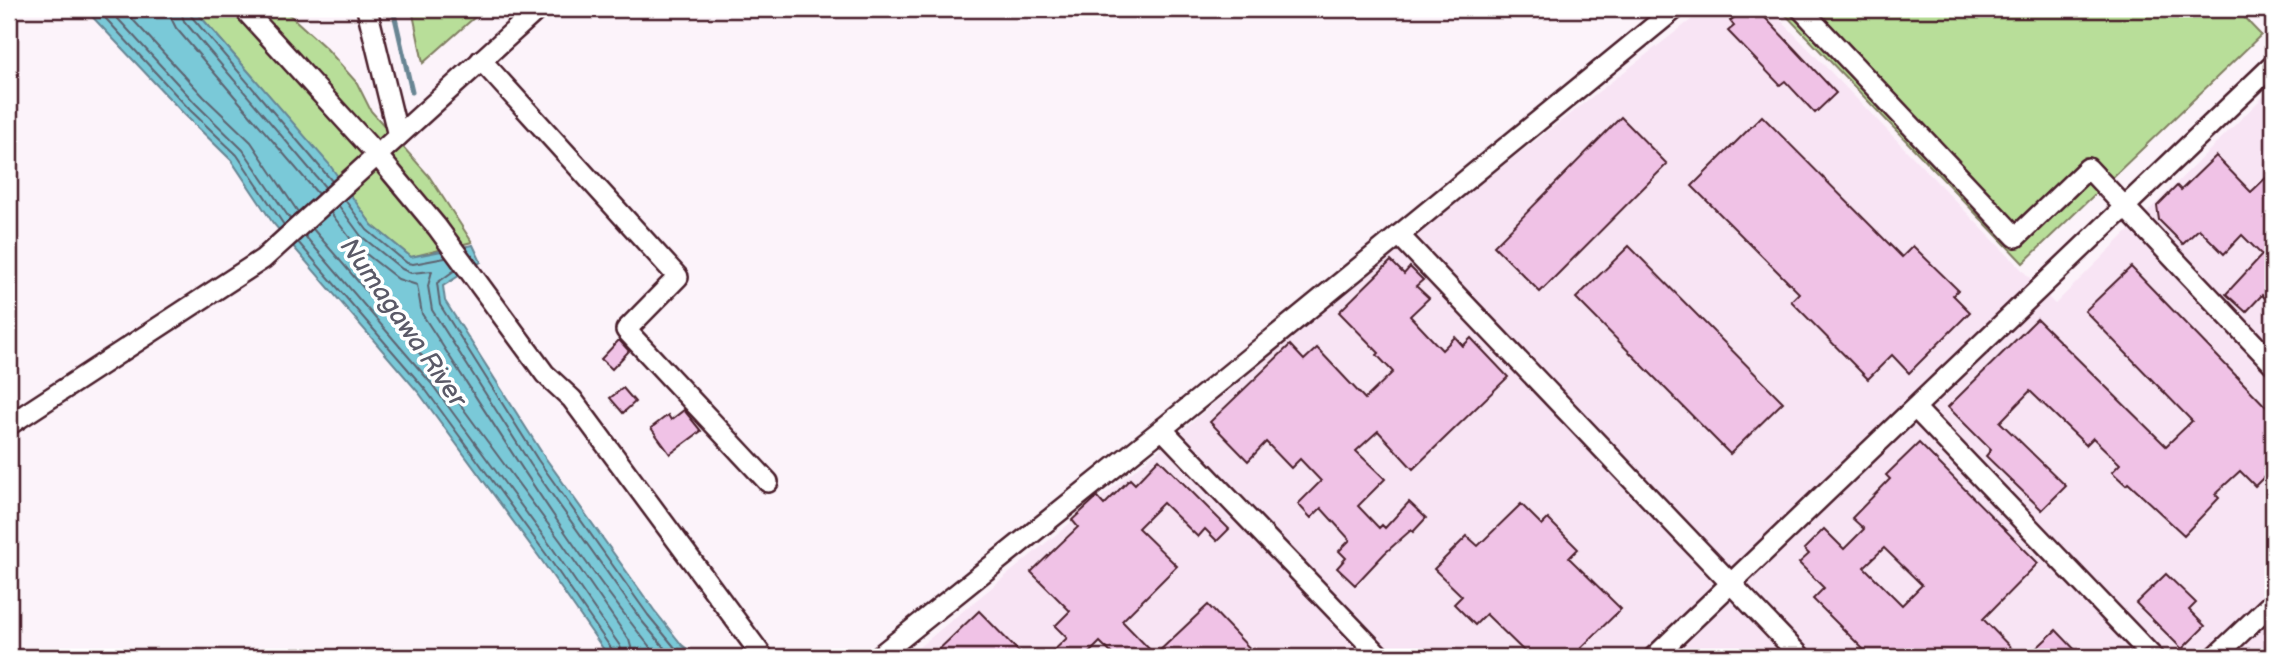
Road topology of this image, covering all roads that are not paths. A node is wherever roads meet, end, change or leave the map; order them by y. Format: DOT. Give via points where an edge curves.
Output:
graph roads {
  1 [pos="244,9"];
  2 [pos="367,9"];
  3 [pos="538,9"];
  4 [pos="1675,9"];
  5 [pos="1801,9"];
  6 [pos="481,60"];
  7 [pos="2273,65"];
  8 [pos="398,136"];
  9 [pos="377,155"];
  10 [pos="2125,208"];
  11 [pos="1399,235"];
  12 [pos="2273,365"];
  13 [pos="1916,409"];
  14 [pos="9,425"];
  15 [pos="1162,429"];
  16 [pos="768,482"];
  17 [pos="1731,584"];
  18 [pos="2273,602"];
  19 [pos="763,657"];
  20 [pos="878,657"];
  21 [pos="1381,657"];
  22 [pos="1654,657"];
  23 [pos="1801,657"];
  24 [pos="2154,657"];
  25 [pos="2215,657"];
  1 -- 9 [label="street"];
  2 -- 8 [label="street"];
  3 -- 6 [label="street"];
  4 -- 11 [label="street"];
  5 -- 10 [label="street" via="2016,237 2088,168"];
  6 -- 8 [label="street"];
  6 -- 16 [label="street" via="678,277 626,330"];
  7 -- 10 [label="street"];
  8 -- 9 [label="street"];
  9 -- 14 [label="street" via="264,260"];
  9 -- 19 [label="street" via="545,374 572,399"];
  10 -- 12 [label="street"];
  10 -- 13 [label="street"];
  11 -- 15 [label="street"];
  11 -- 17 [label="street"];
  13 -- 17 [label="street"];
  13 -- 24 [label="street"];
  15 -- 20 [label="street"];
  15 -- 21 [label="street"];
  17 -- 22 [label="street"];
  17 -- 23 [label="street"];
  18 -- 25 [label="street"];
}
